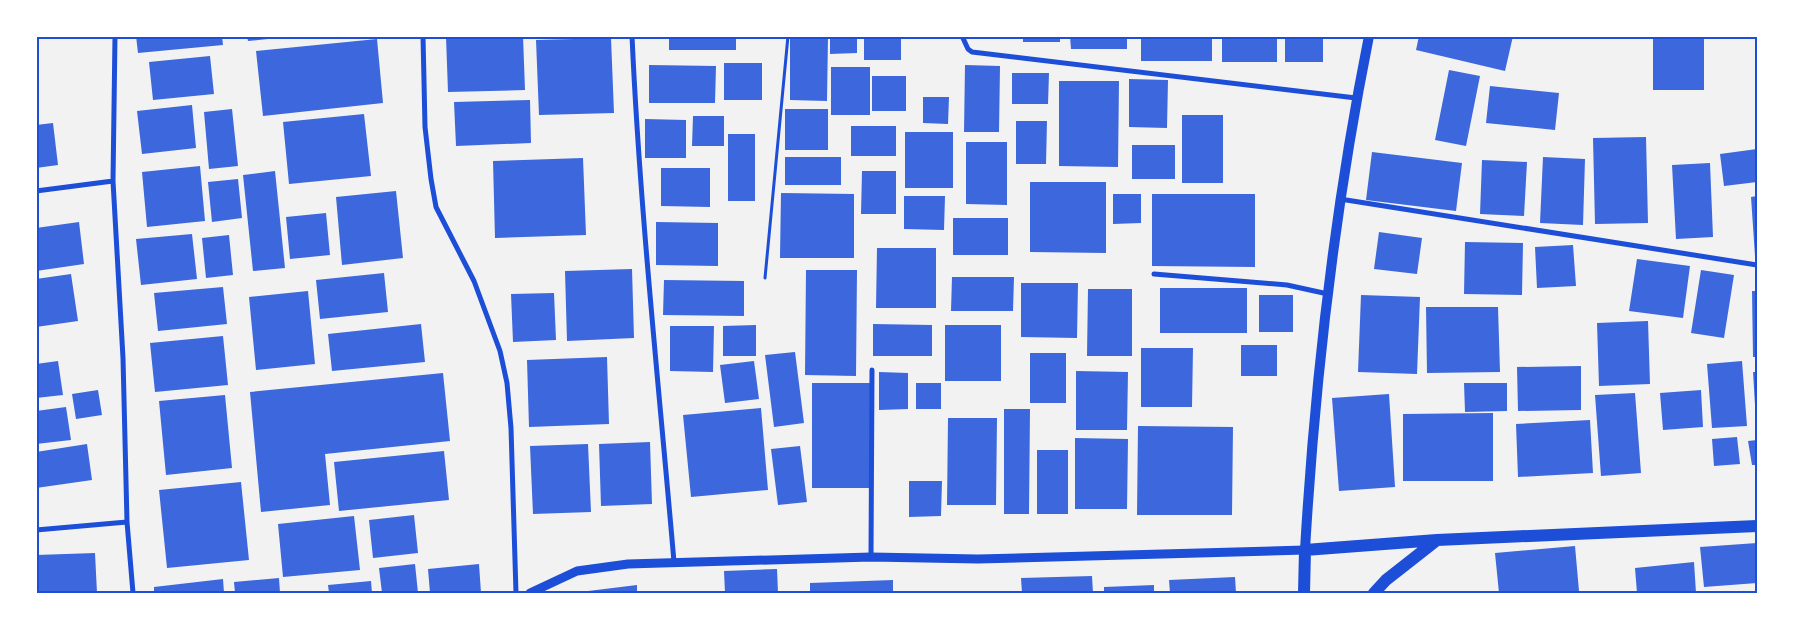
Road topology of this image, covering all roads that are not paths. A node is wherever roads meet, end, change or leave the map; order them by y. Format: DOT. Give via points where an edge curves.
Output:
graph roads {
  1 [pos="115,36"];
  2 [pos="423,36"];
  3 [pos="632,36"];
  4 [pos="962,36"];
  5 [pos="1369,36"];
  6 [pos="1356,98"];
  7 [pos="113,181"];
  8 [pos="36,191"];
  9 [pos="1340,199"];
  10 [pos="1757,265"];
  11 [pos="1154,274"];
  12 [pos="1328,294"];
  13 [pos="872,370"];
  14 [pos="127,522"];
  15 [pos="1757,526"];
  16 [pos="36,530"];
  17 [pos="1437,540"];
  18 [pos="1305,550"];
  19 [pos="871,556"];
  20 [pos="674,562"];
  21 [pos="134,593"];
  22 [pos="516,593"];
  23 [pos="530,593"];
  24 [pos="1304,593"];
  25 [pos="1374,593"];
  1 -- 7 [label="street"];
  2 -- 22 [label="street" via="425,127 436,206 474,281 500,351 507,383"];
  3 -- 20 [label="street" via="642,213"];
  4 -- 6 [label="street" via="972,52"];
  5 -- 6 [label="main road"];
  6 -- 9 [label="main road"];
  7 -- 8 [label="street"];
  7 -- 14 [label="street" via="123,358"];
  9 -- 10 [label="street"];
  9 -- 12 [label="main road"];
  11 -- 12 [label="street" via="1287,285"];
  12 -- 18 [label="main road"];
  13 -- 19 [label="street"];
  14 -- 16 [label="street"];
  14 -- 21 [label="street"];
  15 -- 17 [label="main road"];
  17 -- 18 [label="main road"];
  17 -- 25 [label="main road"];
  18 -- 19 [label="street" via="978,559"];
  18 -- 24 [label="main road"];
  19 -- 20 [label="street"];
  20 -- 23 [label="street" via="588,568"];
}
